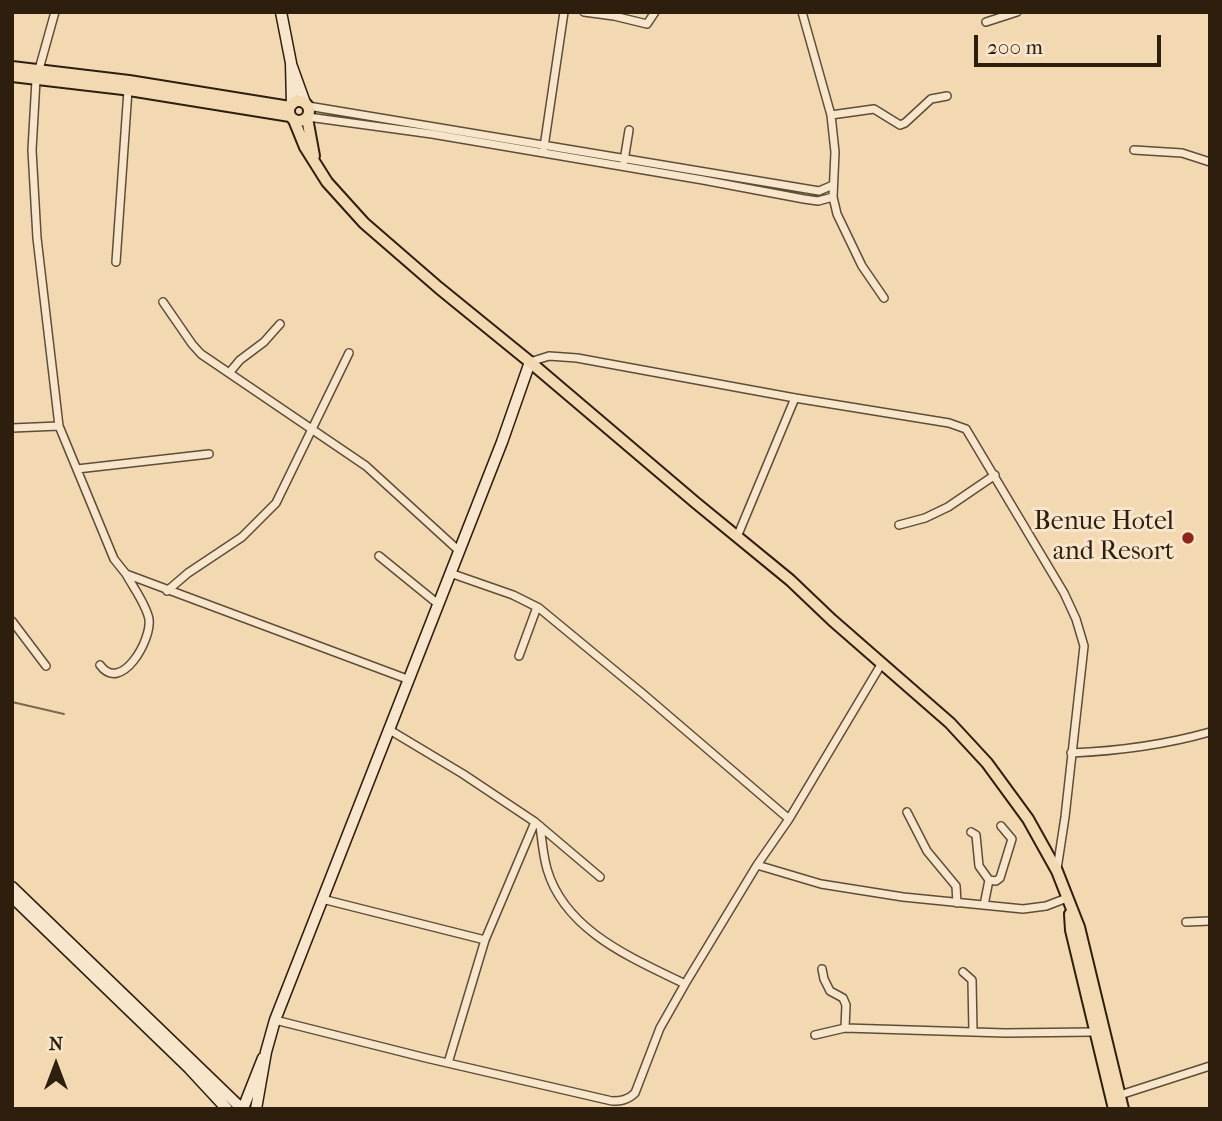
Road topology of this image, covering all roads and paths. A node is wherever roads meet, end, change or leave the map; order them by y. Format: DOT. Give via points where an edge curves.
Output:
graph roads {
  1 [pos="55,12"];
  2 [pos="281,12"];
  3 [pos="564,12"];
  4 [pos="584,12"];
  5 [pos="655,12"];
  6 [pos="802,12"];
  7 [pos="1017,12"];
  8 [pos="986,22"];
  9 [pos="291,63"];
  10 [pos="12,66"];
  11 [pos="37,75"];
  12 [pos="12,76"];
  13 [pos="128,90"];
  14 [pos="947,96"];
  15 [pos="307,111"];
  16 [pos="291,112"];
  17 [pos="831,115"];
  18 [pos="629,130"];
  19 [pos="545,145"];
  20 [pos="1134,150"];
  21 [pos="543,154"];
  22 [pos="596,154"];
  23 [pos="624,158"];
  24 [pos="1210,162"];
  25 [pos="314,163"];
  26 [pos="595,163"];
  27 [pos="623,167"];
  28 [pos="722,179"];
  29 [pos="833,185"];
  30 [pos="833,197"];
  31 [pos="116,262"];
  32 [pos="884,298"];
  33 [pos="163,302"];
  34 [pos="280,324"];
  35 [pos="349,353"];
  36 [pos="530,362"];
  37 [pos="229,373"];
  38 [pos="795,398"];
  39 [pos="59,426"];
  40 [pos="12,428"];
  41 [pos="311,428"];
  42 [pos="209,454"];
  43 [pos="77,469"];
  44 [pos="995,475"];
  45 [pos="899,525"];
  46 [pos="737,537"];
  47 [pos="458,550"];
  48 [pos="379,556"];
  49 [pos="450,573"];
  50 [pos="126,574"];
  51 [pos="167,591"];
  52 [pos="438,604"];
  53 [pos="537,607"];
  54 [pos="12,621"];
  55 [pos="519,656"];
  56 [pos="882,663"];
  57 [pos="100,665"];
  58 [pos="46,666"];
  59 [pos="407,679"];
  60 [pos="388,729"];
  61 [pos="1210,732"];
  62 [pos="1072,753"];
  63 [pos="907,812"];
  64 [pos="789,819"];
  65 [pos="538,824"];
  66 [pos="1001,826"];
  67 [pos="971,832"];
  68 [pos="757,865"];
  69 [pos="1057,871"];
  70 [pos="600,877"];
  71 [pos="989,880"];
  72 [pos="12,887"];
  73 [pos="12,897"];
  74 [pos="322,899"];
  75 [pos="957,903"];
  76 [pos="1068,903"];
  77 [pos="984,905"];
  78 [pos="1186,922"];
  79 [pos="1210,922"];
  80 [pos="485,940"];
  81 [pos="822,969"];
  82 [pos="963,972"];
  83 [pos="685,984"];
  84 [pos="275,1020"];
  85 [pos="845,1028"];
  86 [pos="1094,1031"];
  87 [pos="973,1032"];
  88 [pos="815,1035"];
  89 [pos="448,1063"];
  90 [pos="1210,1066"];
  91 [pos="1116,1092"];
  92 [pos="247,1108"];
  93 [pos="227,1109"];
  94 [pos="1114,1109"];
  95 [pos="1124,1109"];
  1 -- 11 [label="street"];
  2 -- 9 [label="street"];
  3 -- 19 [label="street"];
  4 -- 5 [label="street" via="647,24"];
  6 -- 17 [label="street"];
  7 -- 8 [label="street"];
  9 -- 15 [label="street"];
  9 -- 16 [label="street"];
  10 -- 11 [label="main road"];
  11 -- 12 [label="main road"];
  11 -- 13 [label="main road"];
  11 -- 16 [label="main road" via="129,81"];
  11 -- 39 [label="street" via="32,150 37,238"];
  13 -- 16 [label="main road"];
  13 -- 31 [label="street"];
  14 -- 17 [label="street" via="931,99 900,125 874,109"];
  15 -- 16 [label="main road" via="301,121"];
  15 -- 16 [label="main road" via="299,101"];
  15 -- 19 [label="street"];
  15 -- 21 [label="street"];
  15 -- 25 [label="main road"];
  16 -- 25 [label="main road"];
  17 -- 29 [label="street"];
  18 -- 23 [label="street"];
  19 -- 21 [label="street"];
  19 -- 22 [label="street"];
  20 -- 24 [label="street" via="1182,153"];
  21 -- 26 [label="street"];
  22 -- 23 [label="street"];
  22 -- 26 [label="street"];
  23 -- 27 [label="street"];
  23 -- 28 [label="street"];
  25 -- 36 [label="main road" via="363,223"];
  26 -- 27 [label="street"];
  27 -- 28 [label="street"];
  28 -- 29 [label="street" via="819,191"];
  28 -- 30 [label="street" via="811,200"];
  29 -- 30 [label="street"];
  30 -- 32 [label="street" via="836,214 862,266"];
  33 -- 37 [label="street" via="201,354"];
  34 -- 37 [label="street"];
  35 -- 41 [label="street"];
  36 -- 38 [label="street" via="541,357 577,358"];
  36 -- 46 [label="main road"];
  36 -- 47 [label="street"];
  37 -- 41 [label="street"];
  38 -- 44 [label="street" via="954,424 969,433"];
  38 -- 46 [label="street"];
  39 -- 40 [label="street"];
  39 -- 43 [label="street"];
  41 -- 47 [label="street" via="366,466"];
  41 -- 51 [label="street" via="267,514"];
  42 -- 43 [label="street"];
  43 -- 50 [label="street" via="108,545"];
  44 -- 45 [label="street" via="948,507"];
  44 -- 62 [label="street" via="1064,593 1082,636"];
  46 -- 56 [label="main road"];
  47 -- 49 [label="street"];
  48 -- 52 [label="street"];
  49 -- 52 [label="street"];
  49 -- 53 [label="street"];
  50 -- 51 [label="street"];
  50 -- 57 [label="street" via="148,616 148,634 136,659 120,672 111,675"];
  51 -- 59 [label="street"];
  52 -- 59 [label="street"];
  53 -- 55 [label="street"];
  53 -- 64 [label="street"];
  54 -- 58 [label="street"];
  56 -- 64 [label="street"];
  56 -- 69 [label="main road" via="987,763 1028,819"];
  59 -- 60 [label="street"];
  60 -- 65 [label="street"];
  60 -- 74 [label="street"];
  61 -- 62 [label="street" via="1157,745"];
  62 -- 69 [label="street"];
  63 -- 75 [label="street" via="927,851 956,886"];
  64 -- 68 [label="street"];
  65 -- 70 [label="street"];
  65 -- 80 [label="street"];
  65 -- 83 [label="street" via="547,870 567,910 640,962"];
  66 -- 71 [label="street" via="1012,839 1000,878"];
  67 -- 71 [label="street" via="976,835 979,866"];
  68 -- 75 [label="street" via="821,884"];
  68 -- 83 [label="street"];
  69 -- 76 [label="main road"];
  71 -- 77 [label="street"];
  72 -- 92 [label="street"];
  73 -- 93 [label="street"];
  74 -- 80 [label="street"];
  74 -- 84 [label="street"];
  75 -- 77 [label="street"];
  76 -- 77 [label="street" via="1023,909"];
  76 -- 86 [label="main road"];
  76 -- 91 [label="main road" via="1079,927"];
  78 -- 79 [label="street"];
  80 -- 89 [label="street"];
  81 -- 85 [label="street" via="830,991 846,1005"];
  82 -- 87 [label="street" via="972,980"];
  83 -- 89 [label="street" via="660,1028 635,1093 627,1100 612,1101"];
  84 -- 89 [label="street"];
  84 -- 92 [label="street"];
  85 -- 87 [label="street"];
  85 -- 88 [label="street"];
  86 -- 87 [label="street"];
  86 -- 91 [label="main road"];
  90 -- 91 [label="street"];
  91 -- 94 [label="main road"];
  91 -- 95 [label="main road"];
}
